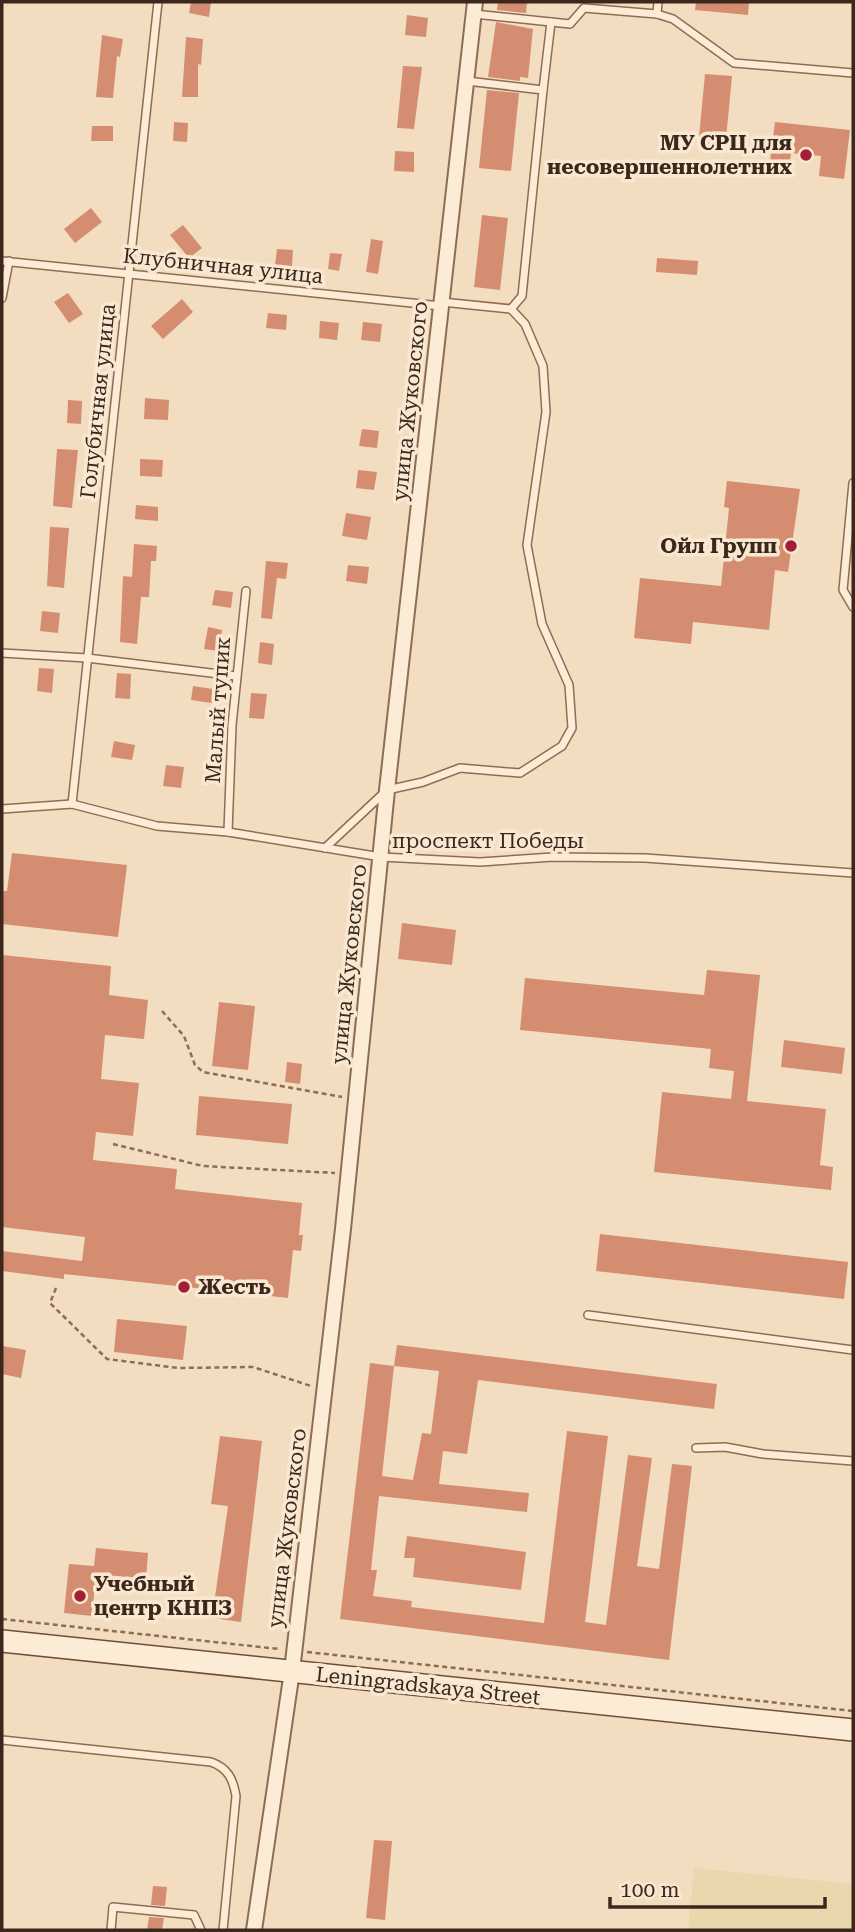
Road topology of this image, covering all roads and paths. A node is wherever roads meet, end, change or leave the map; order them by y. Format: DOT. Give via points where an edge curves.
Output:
graph roads {
  1 [pos="158,2"];
  2 [pos="658,2"];
  3 [pos="475,8"];
  4 [pos="657,14"];
  5 [pos="551,22"];
  6 [pos="853,74"];
  7 [pos="467,81"];
  8 [pos="543,90"];
  9 [pos="5,261"];
  10 [pos="129,274"];
  11 [pos="2,298"];
  12 [pos="442,304"];
  13 [pos="511,309"];
  14 [pos="853,483"];
  15 [pos="246,591"];
  16 [pos="853,607"];
  17 [pos="2,653"];
  18 [pos="87,658"];
  19 [pos="236,676"];
  20 [pos="387,790"];
  21 [pos="72,803"];
  22 [pos="2,809"];
  23 [pos="228,832"];
  24 [pos="325,848"];
  25 [pos="381,858"];
  26 [pos="853,873"];
  27 [pos="162,1011"];
  28 [pos="355,1098"];
  29 [pos="113,1144"];
  30 [pos="349,1174"];
  31 [pos="55,1289"];
  32 [pos="588,1315"];
  33 [pos="853,1350"];
  34 [pos="324,1390"];
  35 [pos="696,1448"];
  36 [pos="853,1461"];
  37 [pos="2,1619"];
  38 [pos="2,1641"];
  39 [pos="293,1661"];
  40 [pos="853,1710"];
  41 [pos="853,1730"];
  42 [pos="2,1741"];
  43 [pos="111,1930"];
  44 [pos="201,1930"];
  45 [pos="223,1930"];
  46 [pos="254,1930"];
  1 -- 10 [label="lane, Голубичная улица"];
  2 -- 4 [label="lane"];
  3 -- 5 [label="lane"];
  3 -- 7 [label="street, улица Жуковского"];
  4 -- 5 [label="lane" via="584,8 570,24"];
  4 -- 6 [label="lane" via="673,19 734,63"];
  5 -- 8 [label="lane"];
  7 -- 8 [label="lane"];
  7 -- 12 [label="street, улица Жуковского"];
  8 -- 13 [label="lane" via="522,296"];
  9 -- 10 [label="lane, Клубничная улица"];
  9 -- 11 [label="lane"];
  10 -- 12 [label="lane, Клубничная улица"];
  10 -- 18 [label="lane, Голубичная улица"];
  12 -- 13 [label="lane, Клубничная улица"];
  12 -- 20 [label="street, улица Жуковского"];
  13 -- 20 [label="lane" via="525,324 543,366 546,412 527,545 542,624 569,685 572,728 562,746 520,773 460,768"];
  14 -- 16 [label="lane" via="843,590"];
  15 -- 19 [label="lane, Малый тупик"];
  17 -- 18 [label="lane"];
  18 -- 19 [label="lane"];
  18 -- 21 [label="lane, Голубичная улица"];
  19 -- 23 [label="lane, Малый тупик"];
  20 -- 24 [label="lane"];
  20 -- 25 [label="street, улица Жуковского"];
  21 -- 22 [label="lane, проспект Победы"];
  21 -- 23 [label="lane, проспект Победы" via="157,826"];
  23 -- 24 [label="lane, проспект Победы"];
  24 -- 25 [label="lane, проспект Победы"];
  25 -- 26 [label="lane, проспект Победы" via="480,862 553,857 645,859"];
  25 -- 28 [label="street, улица Жуковского"];
  27 -- 28 [label="path" via="184,1036 195,1065 203,1072"];
  28 -- 30 [label="street, улица Жуковского"];
  29 -- 30 [label="path" via="203,1166"];
  30 -- 34 [label="street, улица Жуковского"];
  31 -- 34 [label="path" via="50,1303 107,1359 178,1368 253,1367"];
  32 -- 33 [label="lane"];
  34 -- 39 [label="street, улица Жуковского"];
  35 -- 36 [label="lane"];
  37 -- 39 [label="path"];
  38 -- 39 [label="main road, Leningradskaya Street"];
  39 -- 40 [label="path"];
  39 -- 41 [label="main road, Leningradskaya Street"];
  39 -- 46 [label="street, улица Жуковского"];
  42 -- 45 [label="lane" via="211,1762 225,1769 236,1796"];
  43 -- 44 [label="lane" via="113,1907 194,1915"];
}
